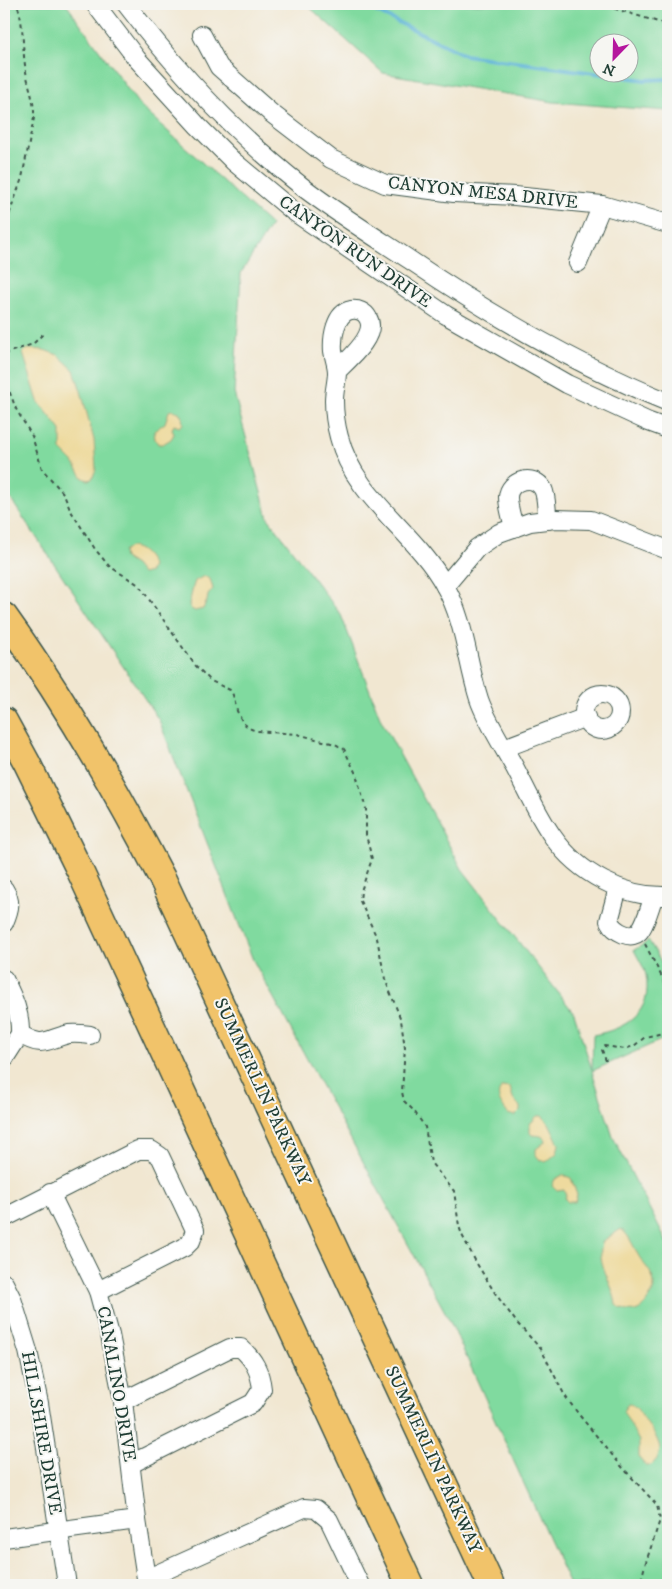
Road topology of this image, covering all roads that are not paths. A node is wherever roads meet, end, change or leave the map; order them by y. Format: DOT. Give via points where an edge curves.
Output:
graph roads {
  1 [pos="95,4"];
  2 [pos="126,4"];
  3 [pos="202,35"];
  4 [pos="602,205"];
  5 [pos="668,224"];
  6 [pos="578,263"];
  7 [pos="337,371"];
  8 [pos="668,402"];
  9 [pos="668,429"];
  10 [pos="548,520"];
  11 [pos="514,528"];
  12 [pos="668,550"];
  13 [pos="445,586"];
  14 [pos="4,616"];
  15 [pos="586,717"];
  16 [pos="4,721"];
  17 [pos="504,748"];
  18 [pos="618,888"];
  19 [pos="4,889"];
  20 [pos="661,896"];
  21 [pos="4,923"];
  22 [pos="4,979"];
  23 [pos="20,1034"];
  24 [pos="90,1035"];
  25 [pos="4,1059"];
  26 [pos="50,1193"];
  27 [pos="4,1218"];
  28 [pos="4,1283"];
  29 [pos="98,1290"];
  30 [pos="123,1401"];
  31 [pos="131,1464"];
  32 [pos="137,1520"];
  33 [pos="58,1531"];
  34 [pos="4,1538"];
  35 [pos="147,1582"];
  36 [pos="67,1585"];
  37 [pos="360,1585"];
  38 [pos="410,1585"];
  39 [pos="490,1585"];
  1 -- 9 [label="street, CANYON RUN DRIVE" via="137,59 198,126 233,161 293,211 446,315 567,384"];
  2 -- 8 [label="street, CANYON RUN DRIVE" via="199,92 305,188 499,317 568,355"];
  3 -- 4 [label="street, CANYON MESA DRIVE" via="219,67 271,113 332,160 385,184"];
  4 -- 5 [label="street, CANYON MESA DRIVE"];
  4 -- 6 [label="street"];
  7 -- 13 [label="street" via="334,400 339,438 352,469 365,489 428,559"];
  10 -- 11 [label="street"];
  10 -- 11 [label="street" via="542,488 533,481 522,480 515,484 508,496"];
  10 -- 12 [label="street" via="591,520"];
  11 -- 13 [label="street" via="499,533 477,548"];
  13 -- 17 [label="street" via="460,619 480,702"];
  14 -- 39 [label="highway, SUMMERLIN PARKWAY" via="81,730 164,882"];
  15 -- 17 [label="street"];
  16 -- 38 [label="highway" via="80,871"];
  17 -- 18 [label="street" via="553,837 593,876"];
  18 -- 20 [label="street"];
  18 -- 20 [label="street" via="609,921 622,934 634,935 642,929"];
  19 -- 21 [label="street" via="9,897"];
  22 -- 23 [label="street" via="19,1016"];
  23 -- 24 [label="street" via="32,1042 44,1043 71,1034"];
  23 -- 25 [label="street"];
  26 -- 27 [label="street"];
  26 -- 29 [label="street, CANALINO DRIVE"];
  26 -- 29 [label="street" via="138,1150 151,1150 160,1156 195,1230 191,1241 185,1247"];
  28 -- 33 [label="street, HILLSHIRE DRIVE" via="28,1351"];
  29 -- 30 [label="street, CANALINO DRIVE"];
  30 -- 31 [label="street, CANALINO DRIVE"];
  30 -- 31 [label="street" via="230,1348 241,1348 252,1358 262,1389 253,1404"];
  31 -- 32 [label="street, CANALINO DRIVE"];
  32 -- 33 [label="street"];
  32 -- 35 [label="street, CANALINO DRIVE"];
  33 -- 34 [label="street"];
  33 -- 36 [label="street, HILLSHIRE DRIVE"];
  35 -- 37 [label="street" via="304,1508 316,1509 329,1520"];
}
